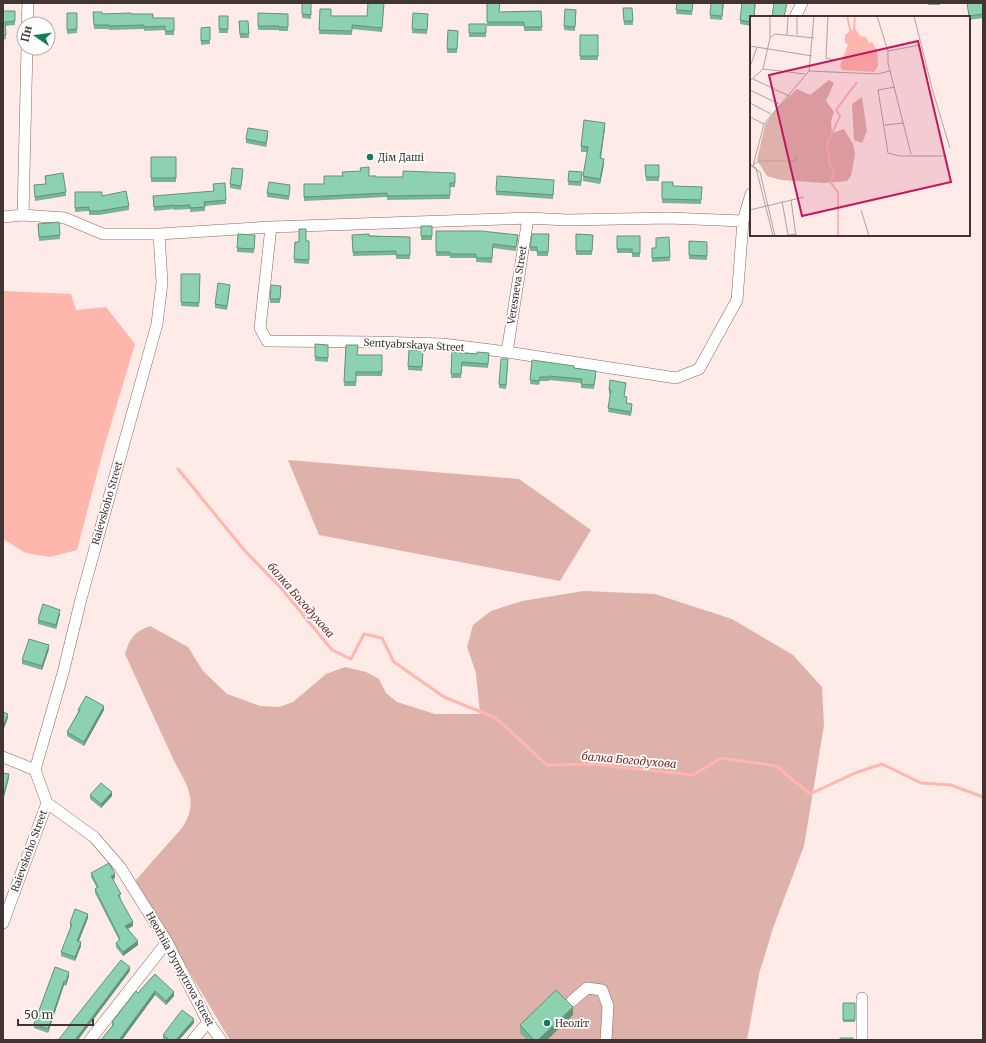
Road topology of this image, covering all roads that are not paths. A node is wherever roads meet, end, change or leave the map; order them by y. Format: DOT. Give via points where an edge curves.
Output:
graph roads {
  1 [pos="28,3"];
  2 [pos="802,3"];
  3 [pos="27,16"];
  4 [pos="796,16"];
  5 [pos="27,56"];
  6 [pos="750,197"];
  7 [pos="24,215"];
  8 [pos="3,217"];
  9 [pos="528,218"];
  10 [pos="743,221"];
  11 [pos="271,227"];
  12 [pos="159,234"];
  13 [pos="507,352"];
  14 [pos="3,757"];
  15 [pos="35,770"];
  16 [pos="47,802"];
  17 [pos="3,923"];
  18 [pos="167,942"];
  19 [pos="862,998"];
  20 [pos="572,1001"];
  21 [pos="208,1022"];
  22 [pos="90,1040"];
  23 [pos="193,1040"];
  24 [pos="221,1040"];
  25 [pos="606,1040"];
  26 [pos="862,1040"];
  1 -- 3 [label="street"];
  2 -- 4 [label="street"];
  5 -- 7 [label="street"];
  6 -- 10 [label="street"];
  7 -- 8 [label="street"];
  7 -- 12 [label="street" via="65,218 103,234"];
  9 -- 10 [label="street"];
  9 -- 11 [label="street"];
  9 -- 13 [label="street, Veresneva Street"];
  10 -- 13 [label="street, Sentyabrskaya Street" via="737,300 699,369 676,378"];
  11 -- 12 [label="street"];
  11 -- 13 [label="street, Sentyabrskaya Street" via="260,328 267,342 443,344"];
  12 -- 15 [label="street, Raievskoho Street" via="162,283 157,324"];
  14 -- 15 [label="street"];
  15 -- 16 [label="street"];
  16 -- 17 [label="street, Raievskoho Street"];
  16 -- 18 [label="street, Heorhiia Dymytrova Street" via="94,837 120,867"];
  18 -- 21 [label="street, Heorhiia Dymytrova Street"];
  18 -- 22 [label="street"];
  19 -- 26 [label="street"];
  20 -- 25 [label="street" via="588,988 602,990 608,1006"];
  21 -- 23 [label="street"];
  21 -- 24 [label="street, Heorhiia Dymytrova Street"];
}
